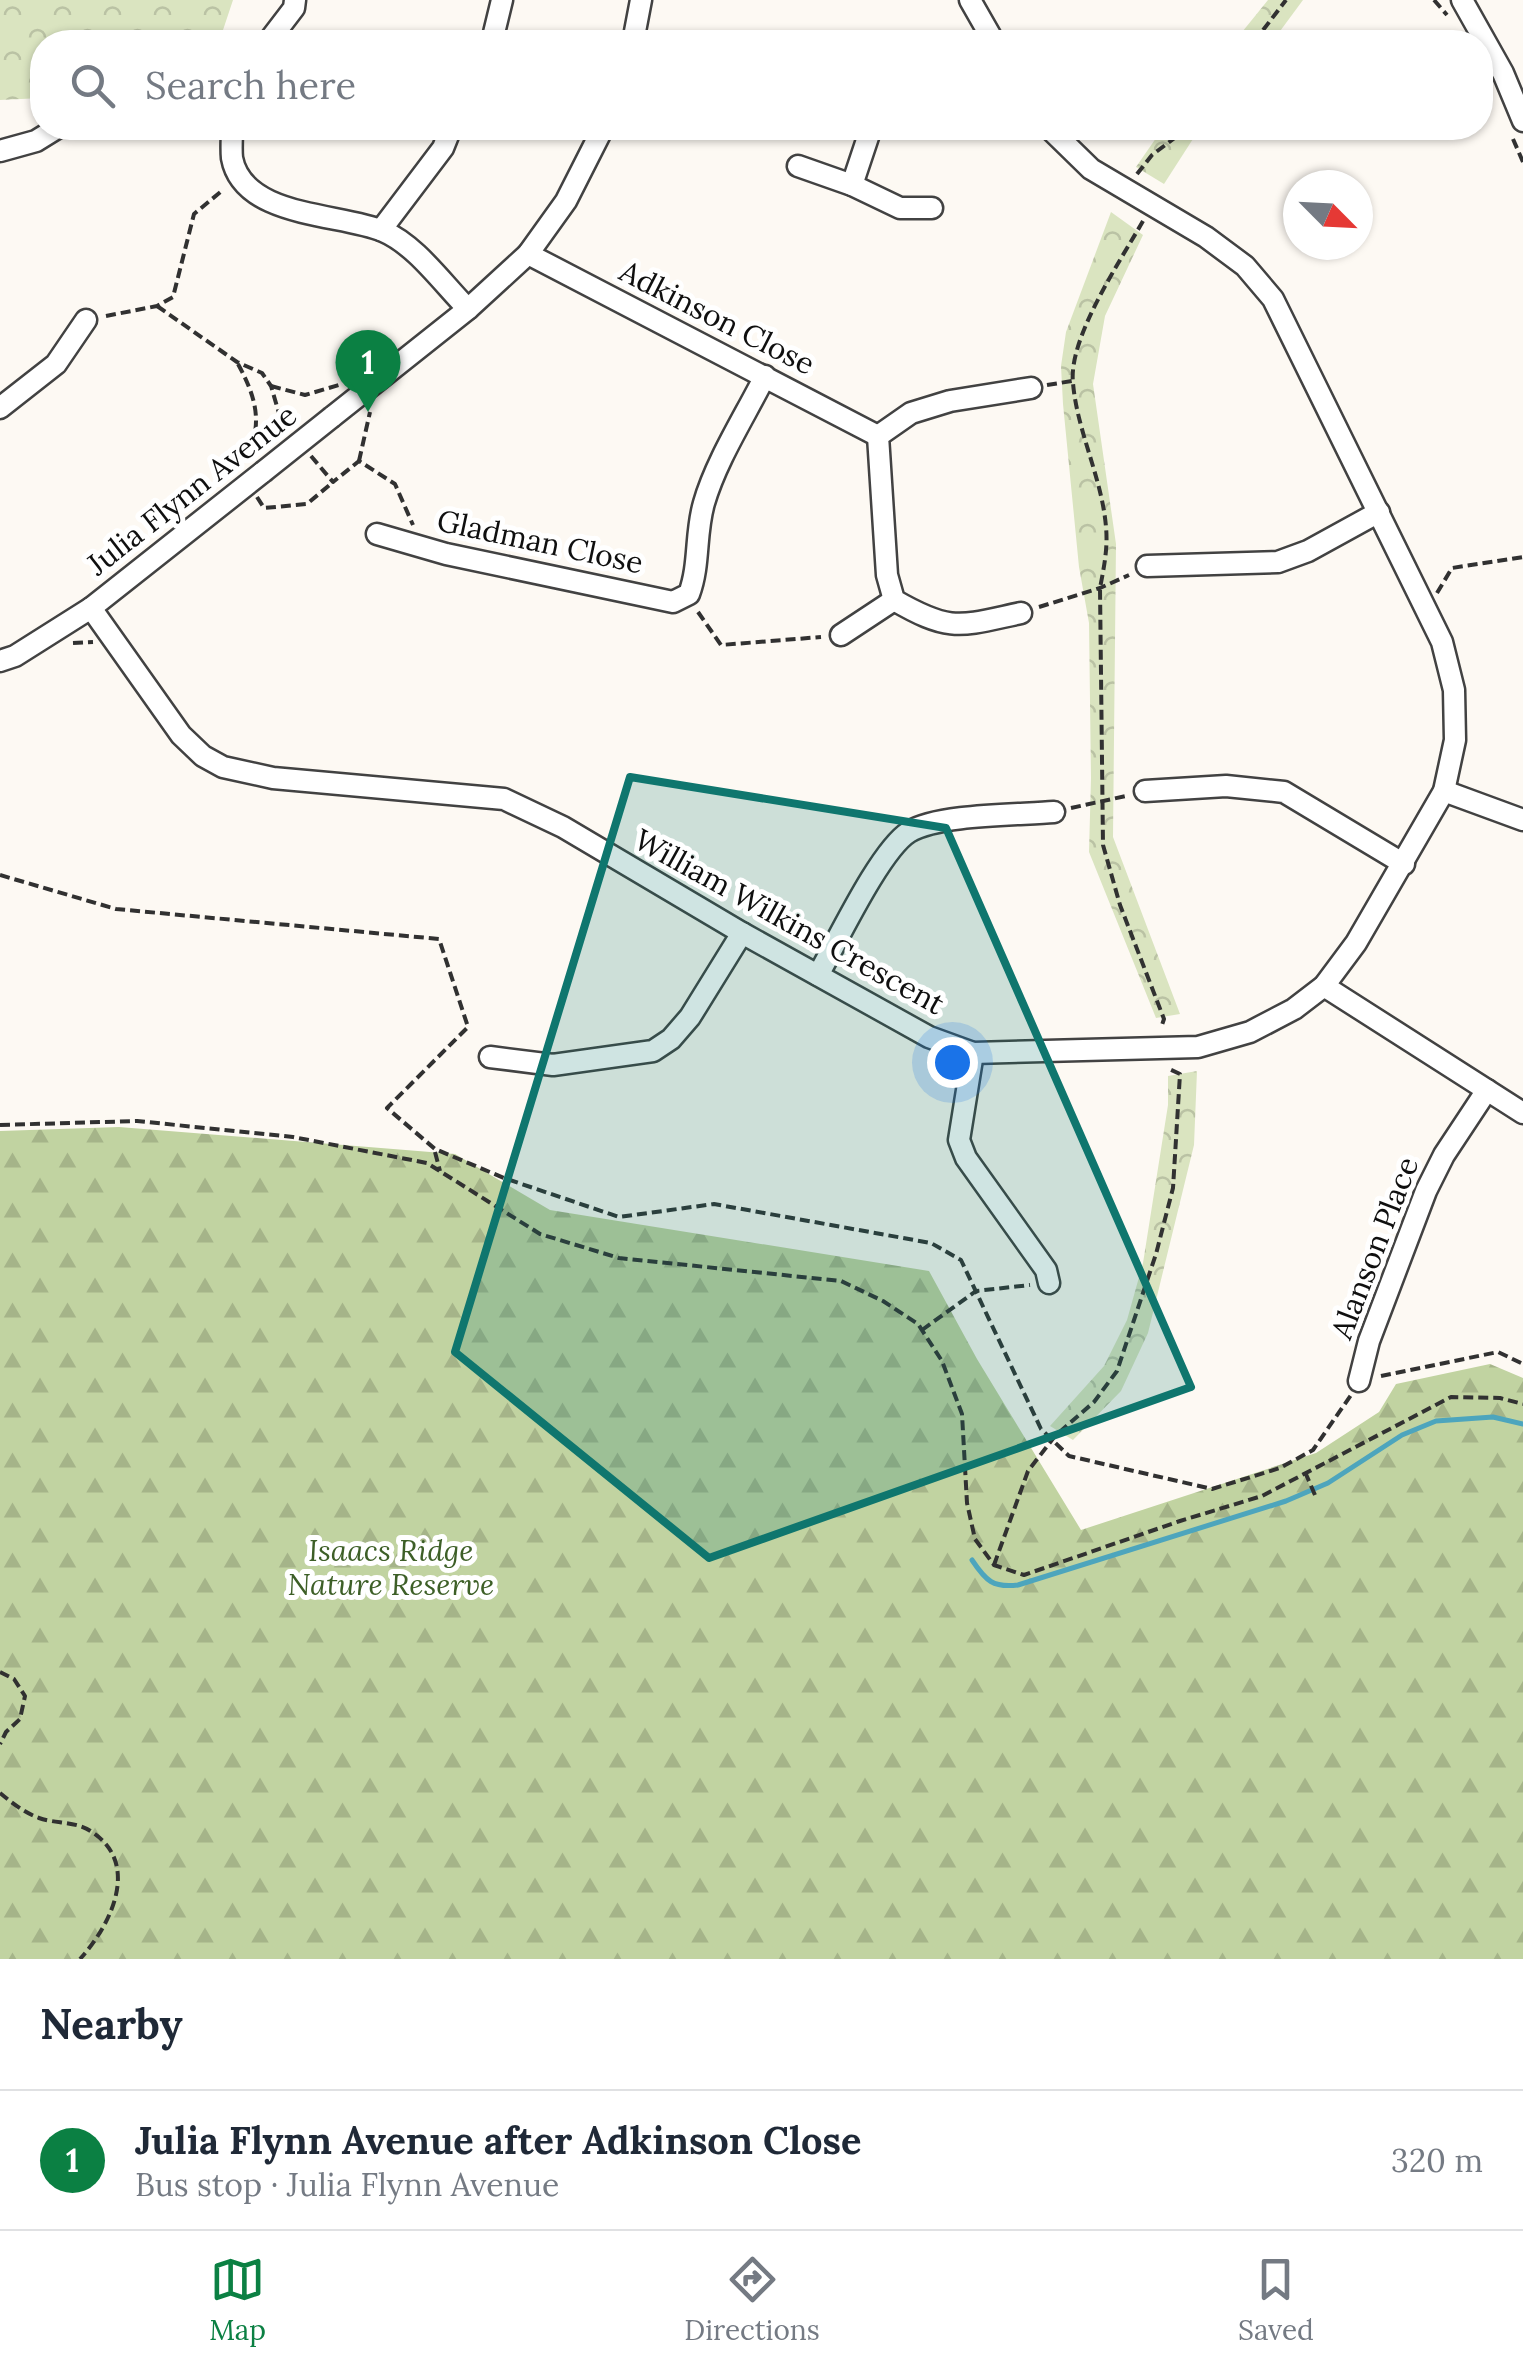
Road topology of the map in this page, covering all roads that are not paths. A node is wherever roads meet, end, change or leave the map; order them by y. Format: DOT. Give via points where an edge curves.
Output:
graph roads {
  1 [pos="295,0"];
  2 [pos="502,0"];
  3 [pos="642,0"];
  4 [pos="970,0"];
  5 [pos="1462,0"];
  6 [pos="277,30"];
  7 [pos="495,30"];
  8 [pos="636,30"];
  9 [pos="982,30"];
  10 [pos="1479,30"];
  11 [pos="1493,55"];
  12 [pos="1523,121"];
  13 [pos="38,140"];
  14 [pos="232,140"];
  15 [pos="446,140"];
  16 [pos="596,140"];
  17 [pos="867,140"];
  18 [pos="1061,140"];
  19 [pos="0,151"];
  20 [pos="798,166"];
  21 [pos="852,185"];
  22 [pos="932,208"];
  23 [pos="381,230"];
  24 [pos="528,254"];
  25 [pos="468,309"];
  26 [pos="86,320"];
  27 [pos="765,376"];
  28 [pos="1031,388"];
  29 [pos="0,408"];
  30 [pos="878,436"];
  31 [pos="1379,512"];
  32 [pos="377,534"];
  33 [pos="1147,566"];
  34 [pos="894,600"];
  35 [pos="90,608"];
  36 [pos="1021,613"];
  37 [pos="841,635"];
  38 [pos="0,660"];
  39 [pos="1145,791"];
  40 [pos="1444,791"];
  41 [pos="1054,812"];
  42 [pos="1523,820"];
  43 [pos="1404,864"];
  44 [pos="742,933"];
  45 [pos="818,975"];
  46 [pos="1324,986"];
  47 [pos="973,1053"];
  48 [pos="490,1057"];
  49 [pos="1487,1090"];
  50 [pos="1523,1113"];
  51 [pos="1049,1283"];
  52 [pos="1358,1381"];
  1 -- 6 [label="street"];
  2 -- 7 [label="street"];
  3 -- 8 [label="street"];
  4 -- 9 [label="street"];
  5 -- 10 [label="street"];
  11 -- 12 [label="street"];
  13 -- 19 [label="street"];
  14 -- 23 [label="street" via="232,161 258,196"];
  15 -- 23 [label="street"];
  16 -- 24 [label="street, Julia Flynn Avenue" via="566,201"];
  17 -- 21 [label="street"];
  18 -- 31 [label="street, William Wilkins Crescent" via="1091,169 1246,266 1274,299"];
  20 -- 21 [label="street"];
  21 -- 22 [label="street" via="900,208"];
  23 -- 25 [label="street" via="400,240"];
  24 -- 25 [label="street, Julia Flynn Avenue"];
  24 -- 27 [label="street, Adkinson Close"];
  25 -- 35 [label="street, Julia Flynn Avenue, bridge"];
  26 -- 29 [label="street" via="56,364"];
  27 -- 30 [label="street, Adkinson Close"];
  27 -- 32 [label="street, Gladman Close" via="705,497 693,602 446,554"];
  28 -- 30 [label="street" via="924,409"];
  30 -- 34 [label="street"];
  31 -- 33 [label="street" via="1278,562"];
  31 -- 40 [label="street, William Wilkins Crescent" via="1442,642 1454,690 1455,740"];
  34 -- 36 [label="street" via="957,626"];
  34 -- 37 [label="street"];
  35 -- 38 [label="street, Julia Flynn Avenue"];
  35 -- 44 [label="street, William Wilkins Crescent" via="181,735 222,767 504,800 563,827"];
  39 -- 43 [label="street" via="1226,786 1284,792"];
  40 -- 42 [label="street"];
  40 -- 43 [label="street, William Wilkins Crescent"];
  41 -- 45 [label="street" via="934,822 908,832 890,850"];
  43 -- 46 [label="street, William Wilkins Crescent"];
  44 -- 45 [label="street, William Wilkins Crescent"];
  44 -- 48 [label="street" via="690,1017 652,1051 554,1065"];
  45 -- 47 [label="street, William Wilkins Crescent" via="929,1037"];
  46 -- 47 [label="street, William Wilkins Crescent" via="1250,1032 1198,1047"];
  46 -- 49 [label="street"];
  47 -- 51 [label="street" via="959,1140"];
  49 -- 50 [label="street"];
  49 -- 52 [label="street, Alanson Place" via="1426,1190"];
}
